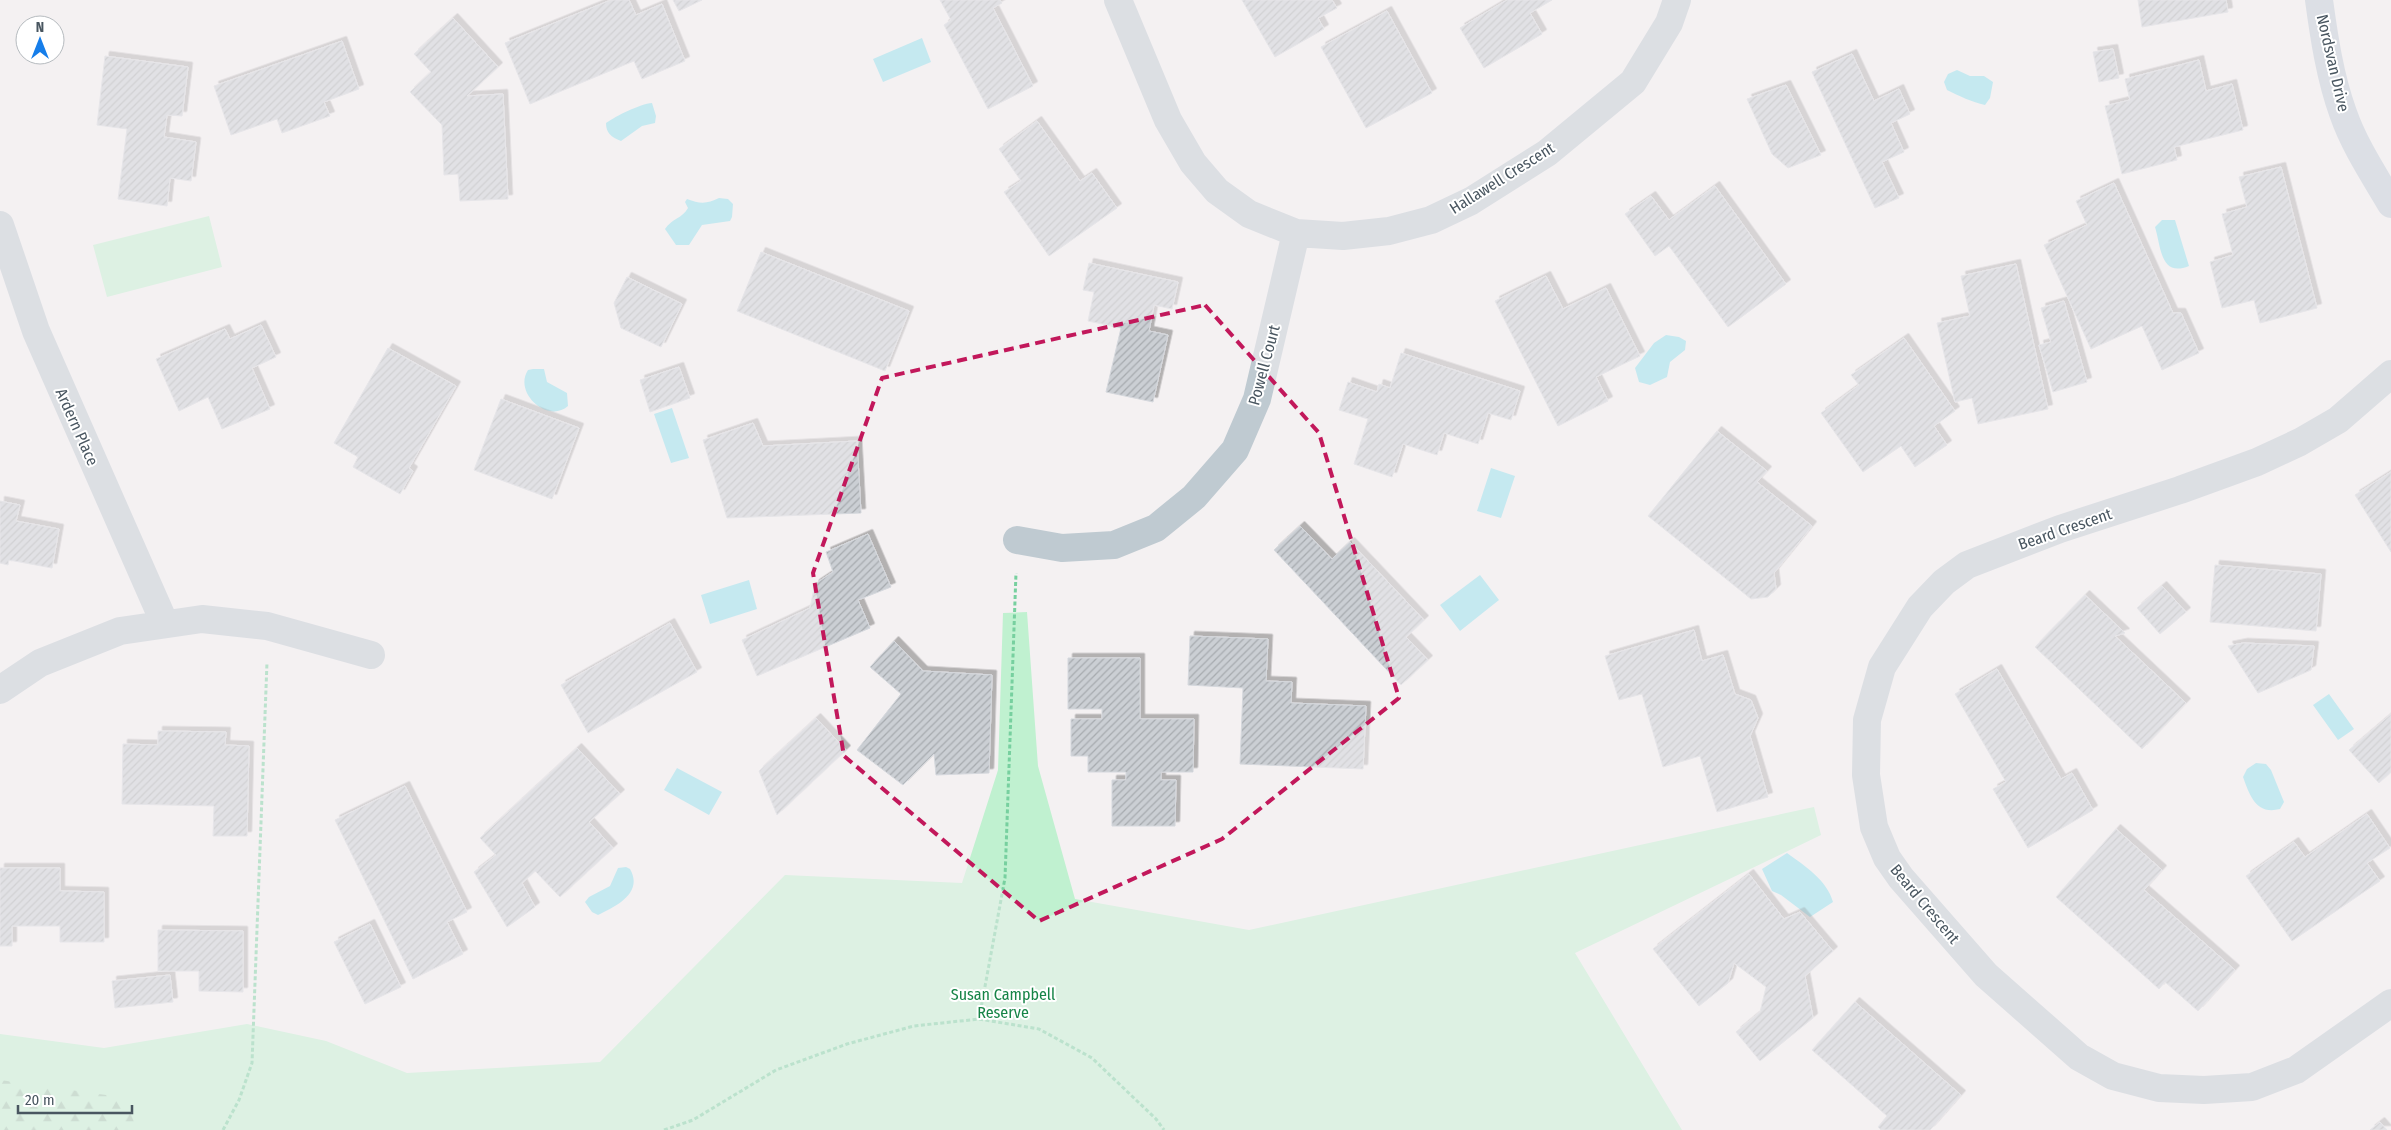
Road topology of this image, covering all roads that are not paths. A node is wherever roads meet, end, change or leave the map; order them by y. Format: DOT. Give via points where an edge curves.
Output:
graph roads {
  1 [pos="1118,0"];
  2 [pos="1676,0"];
  3 [pos="2319,0"];
  4 [pos="2391,204"];
  5 [pos="0,225"];
  6 [pos="1296,233"];
  7 [pos="2391,374"];
  8 [pos="1017,540"];
  9 [pos="165,624"];
  10 [pos="371,655"];
  11 [pos="0,690"];
  12 [pos="2391,1003"];
  1 -- 6 [label="street, Hallawell Crescent" via="1168,120 1193,163 1217,191 1249,214"];
  2 -- 6 [label="street, Hallawell Crescent" via="1669,23 1633,82 1547,153 1471,201 1431,220 1389,231 1343,236"];
  3 -- 4 [label="street, Nordsvan Drive" via="2324,39 2343,113 2369,168"];
  5 -- 9 [label="street, Ardern Place" via="36,331"];
  6 -- 8 [label="street, Powell Court" via="1257,399 1235,450 1194,497 1156,528 1114,544 1062,548"];
  7 -- 12 [label="street, Beard Crescent" via="2338,420 2257,462 1966,565 1920,607 1882,666 1867,720 1866,775 1874,828 1887,858 1901,878 1986,975 2079,1057 2113,1076 2159,1088 2252,1087 2296,1070"];
  9 -- 10 [label="street" via="202,619 267,626"];
  9 -- 11 [label="street" via="120,631 85,644 40,663"];
}
